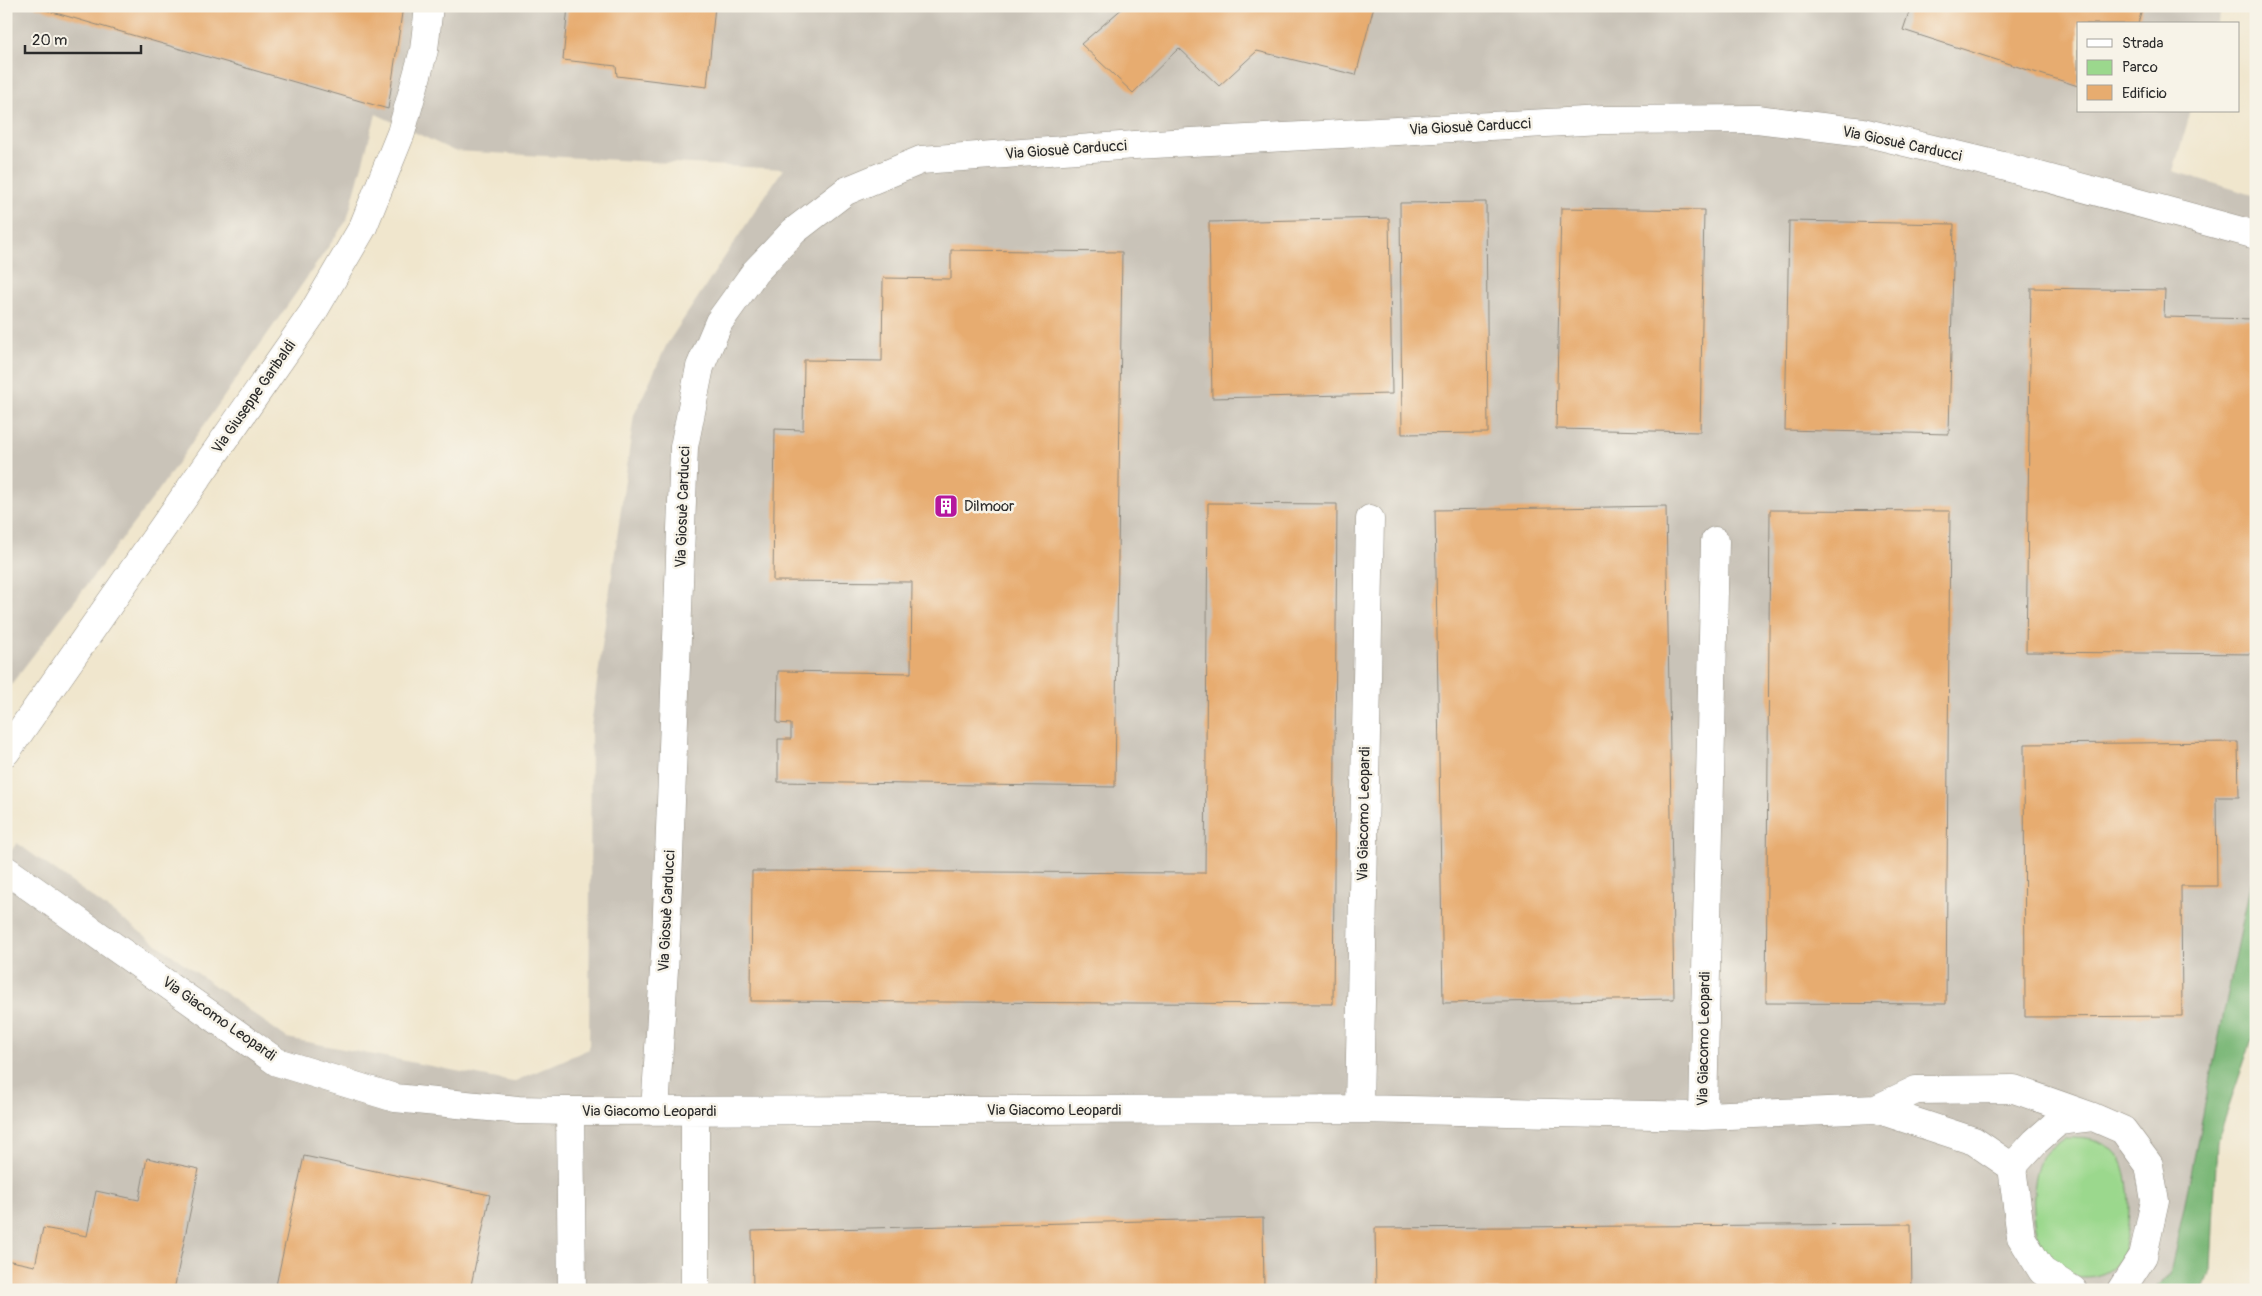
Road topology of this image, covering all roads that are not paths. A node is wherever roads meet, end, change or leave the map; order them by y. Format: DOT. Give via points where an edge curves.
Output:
graph roads {
  1 [pos="429,6"];
  2 [pos="2256,235"];
  3 [pos="1370,520"];
  4 [pos="1715,542"];
  5 [pos="6,752"];
  6 [pos="6,870"];
  7 [pos="1359,1109"];
  8 [pos="1876,1109"];
  9 [pos="570,1111"];
  10 [pos="655,1111"];
  11 [pos="695,1111"];
  12 [pos="1703,1116"];
  13 [pos="2093,1117"];
  14 [pos="2012,1167"];
  15 [pos="572,1290"];
  16 [pos="695,1290"];
  17 [pos="2074,1290"];
  18 [pos="2121,1290"];
  1 -- 5 [label="street, Via Giuseppe Garibaldi" via="424,50 401,133 363,227 312,314"];
  2 -- 10 [label="street, Via Giosuè Carducci" via="1863,132 1757,119 1603,120 921,160 846,191 788,238 755,272 719,322 700,367 687,429 666,938"];
  3 -- 7 [label="street, Via Giacomo Leopardi"];
  4 -- 12 [label="street, Via Giacomo Leopardi"];
  6 -- 9 [label="street, Via Giacomo Leopardi" via="277,1062 395,1098 518,1110"];
  7 -- 11 [label="street, Via Giacomo Leopardi"];
  7 -- 12 [label="street, Via Giacomo Leopardi"];
  8 -- 12 [label="street, Via Giacomo Leopardi"];
  8 -- 13 [label="street, Via Giacomo Leopardi" via="1916,1090 2014,1089"];
  8 -- 14 [label="street, Via Giacomo Leopardi" via="1974,1140"];
  9 -- 10 [label="street, Via Giacomo Leopardi"];
  9 -- 15 [label="street"];
  10 -- 11 [label="street, Via Giacomo Leopardi"];
  11 -- 16 [label="street"];
  13 -- 14 [label="street" via="2059,1121"];
  13 -- 18 [label="street, Via Giacomo Leopardi" via="2123,1130 2149,1165 2155,1201 2143,1256"];
  14 -- 17 [label="street" via="2021,1237 2042,1271"];
}
